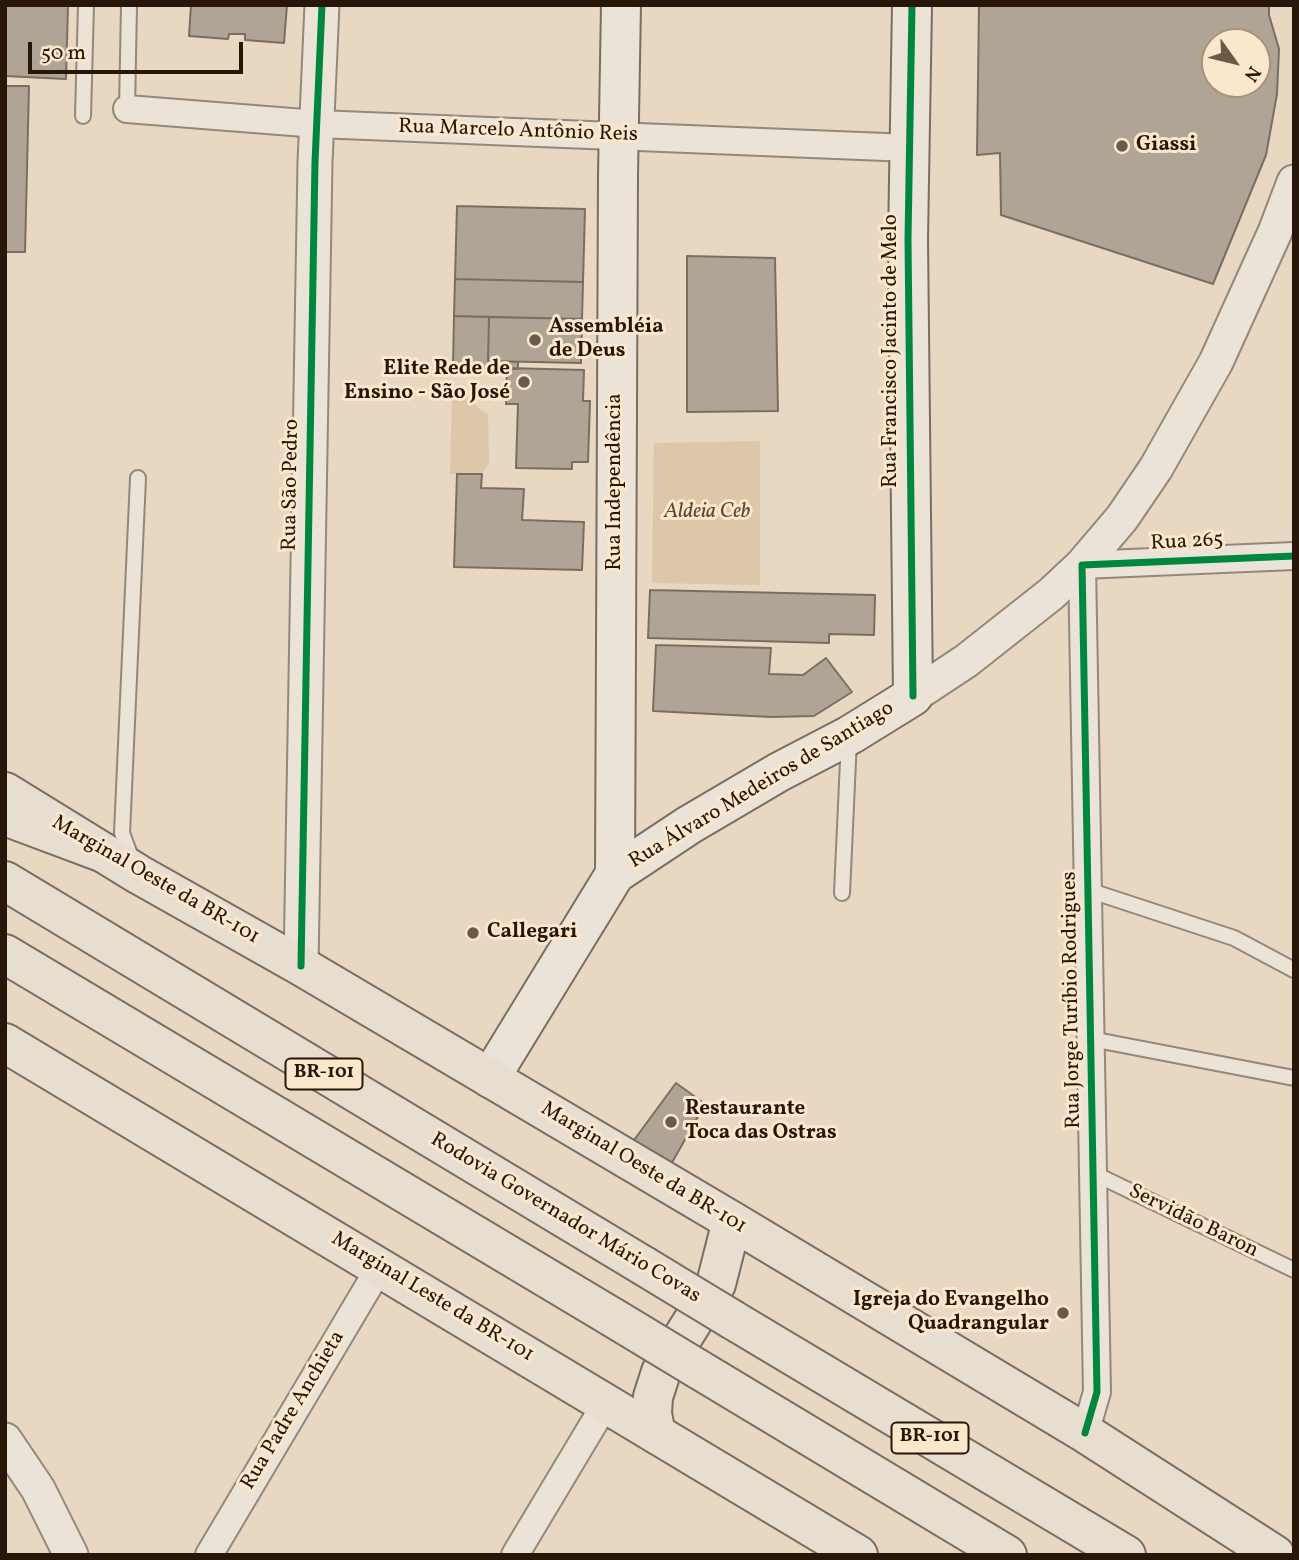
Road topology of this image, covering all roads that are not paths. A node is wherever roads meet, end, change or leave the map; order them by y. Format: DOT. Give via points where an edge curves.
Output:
graph roads {
  1 [pos="86,5"];
  2 [pos="129,5"];
  3 [pos="322,5"];
  4 [pos="621,5"];
  5 [pos="912,5"];
  6 [pos="127,109"];
  7 [pos="83,116"];
  8 [pos="317,124"];
  9 [pos="619,136"];
  10 [pos="910,148"];
  11 [pos="1294,182"];
  12 [pos="138,478"];
  13 [pos="1294,556"];
  14 [pos="1082,565"];
  15 [pos="913,696"];
  16 [pos="849,735"];
  17 [pos="5,792"];
  18 [pos="5,816"];
  19 [pos="104,853"];
  20 [pos="138,874"];
  21 [pos="615,874"];
  22 [pos="5,881"];
  23 [pos="1088,890"];
  24 [pos="842,893"];
  25 [pos="5,954"];
  26 [pos="301,966"];
  27 [pos="1294,970"];
  28 [pos="1091,1039"];
  29 [pos="5,1043"];
  30 [pos="490,1078"];
  31 [pos="1294,1078"];
  32 [pos="1093,1173"];
  33 [pos="732,1221"];
  34 [pos="781,1251"];
  35 [pos="380,1267"];
  36 [pos="1294,1270"];
  37 [pos="716,1284"];
  38 [pos="661,1372"];
  39 [pos="599,1399"];
  40 [pos="1085,1433"];
  41 [pos="656,1434"];
  42 [pos="5,1440"];
  43 [pos="844,1551"];
  44 [pos="71,1555"];
  45 [pos="209,1555"];
  46 [pos="515,1555"];
  47 [pos="1007,1555"];
  48 [pos="1126,1555"];
  49 [pos="1275,1555"];
  1 -- 7 [label="lane"];
  2 -- 6 [label="lane"];
  3 -- 8 [label="street, Rua São Pedro"];
  4 -- 9 [label="main road, Rua Independência"];
  5 -- 10 [label="main road, Rua Francisco Jacinto de Melo"];
  6 -- 8 [label="street, Rua Marcelo Antônio Reis"];
  8 -- 9 [label="street, Rua Marcelo Antônio Reis"];
  8 -- 26 [label="street, Rua São Pedro"];
  9 -- 10 [label="street, Rua Marcelo Antônio Reis"];
  9 -- 21 [label="main road, Rua Independência"];
  10 -- 15 [label="main road, Rua Francisco Jacinto de Melo"];
  11 -- 14 [label="street, Rua Álvaro Medeiros de Santiago" via="1236,321 1190,411 1122,517"];
  12 -- 20 [label="lane" via="122,833"];
  13 -- 14 [label="street, Rua 265"];
  14 -- 15 [label="street, Rua Álvaro Medeiros de Santiago" via="1013,626"];
  14 -- 23 [label="street, Rua Jorge Turíbio Rodrigues"];
  15 -- 16 [label="main road, Rua Álvaro Medeiros de Santiago"];
  16 -- 21 [label="main road, Rua Álvaro Medeiros de Santiago" via="712,812"];
  16 -- 24 [label="lane"];
  17 -- 19 [label="main road, Marginal Oeste da BR-101"];
  18 -- 19 [label="main road"];
  19 -- 20 [label="main road, Marginal Oeste da BR-101"];
  20 -- 26 [label="main road, Marginal Oeste da BR-101"];
  21 -- 30 [label="main road, Rua Álvaro Medeiros de Santiago"];
  22 -- 48 [label="main road, Rodovia Governador Mário Covas / BR-101, bridge"];
  23 -- 27 [label="lane" via="1234,938"];
  23 -- 28 [label="street, Rua Jorge Turíbio Rodrigues"];
  25 -- 47 [label="main road, BR-101, bridge"];
  26 -- 30 [label="main road, Marginal Oeste da BR-101"];
  28 -- 31 [label="lane"];
  28 -- 32 [label="street, Rua Jorge Turíbio Rodrigues"];
  29 -- 35 [label="main road, Marginal Leste da BR-101"];
  30 -- 33 [label="main road, Marginal Oeste da BR-101"];
  32 -- 36 [label="lane, Servidão Baron"];
  32 -- 40 [label="street, Rua Jorge Turíbio Rodrigues" via="1097,1392"];
  33 -- 34 [label="main road, Marginal Oeste da BR-101"];
  33 -- 37 [label="main road"];
  34 -- 37 [label="main road"];
  34 -- 40 [label="main road, Marginal Oeste da BR-101"];
  35 -- 39 [label="main road, Marginal Leste da BR-101"];
  35 -- 45 [label="street, Rua Padre Anchieta"];
  37 -- 38 [label="main road"];
  38 -- 39 [label="main road"];
  38 -- 41 [label="main road" via="653,1397"];
  39 -- 41 [label="main road, Marginal Leste da BR-101"];
  39 -- 46 [label="street"];
  40 -- 49 [label="main road, Marginal Oeste da BR-101"];
  41 -- 43 [label="main road, Marginal Leste da BR-101"];
  42 -- 44 [label="street" via="38,1489"];
}
